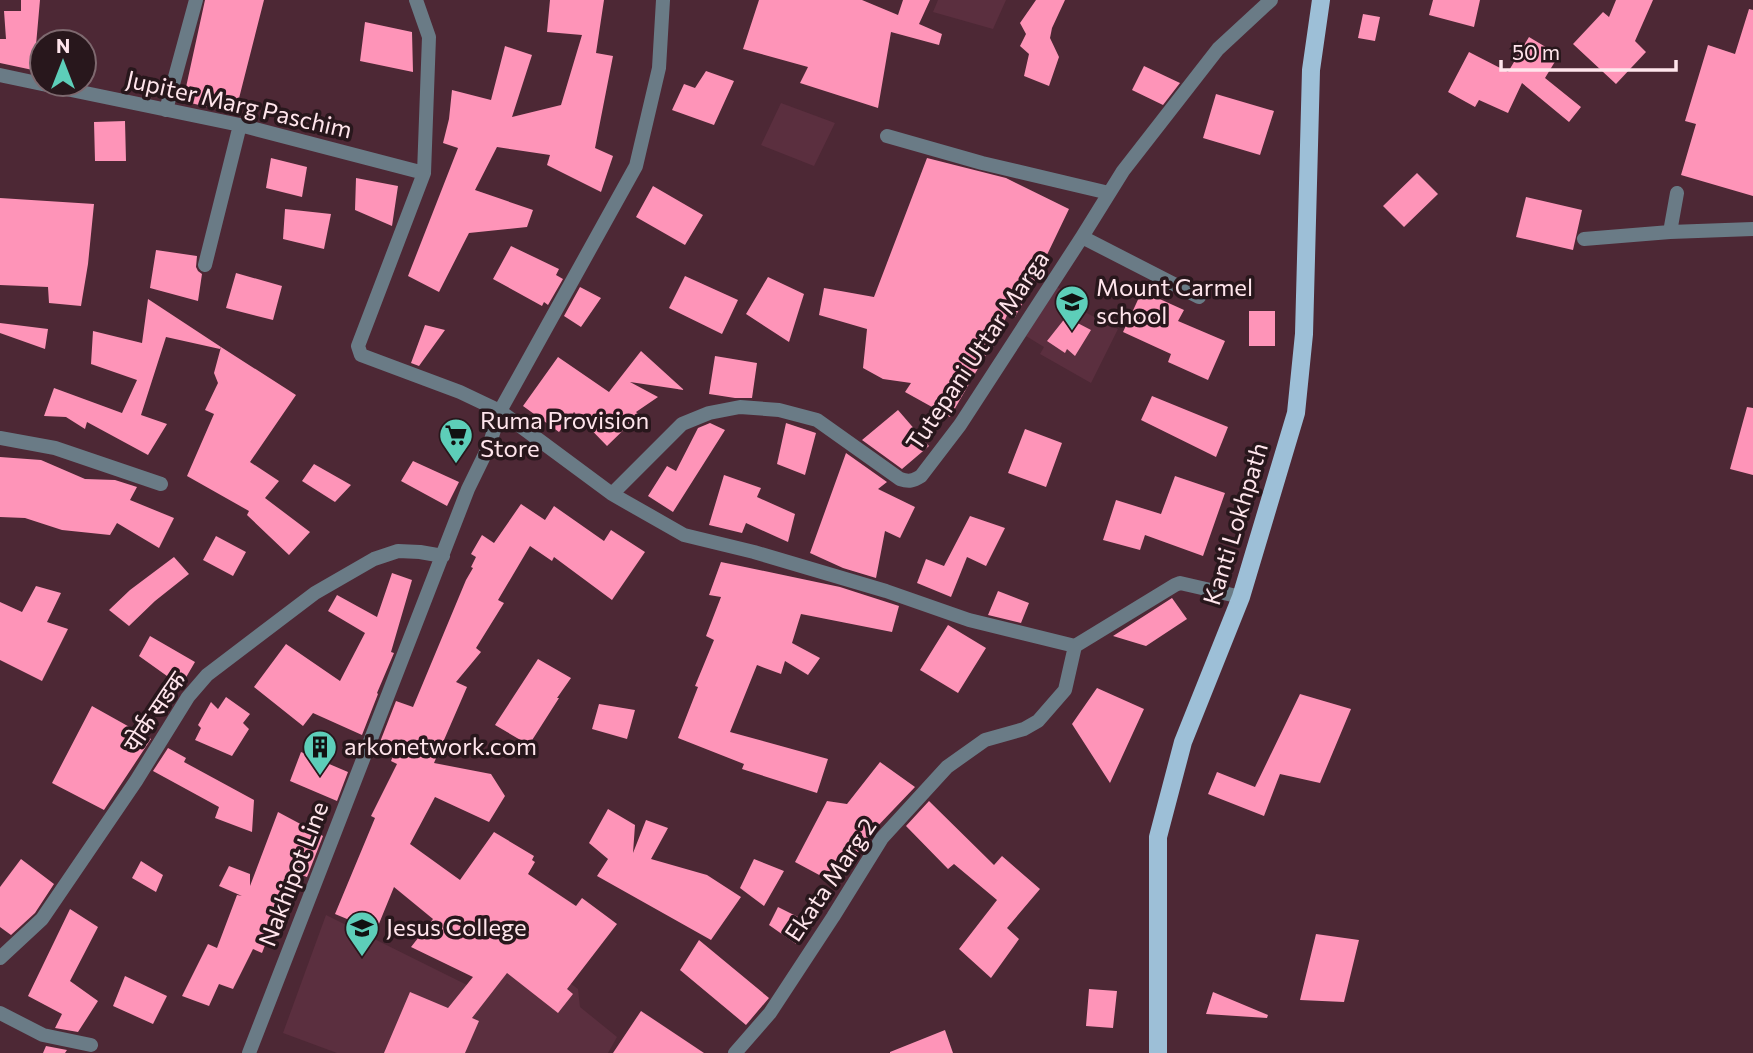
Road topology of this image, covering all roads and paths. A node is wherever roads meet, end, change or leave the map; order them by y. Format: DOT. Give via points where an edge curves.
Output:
graph roads {
  1 [pos="197,0"];
  2 [pos="416,0"];
  3 [pos="663,0"];
  4 [pos="1271,0"];
  5 [pos="1321,0"];
  6 [pos="0,75"];
  7 [pos="28,81"];
  8 [pos="98,96"];
  9 [pos="166,110"];
  10 [pos="240,125"];
  11 [pos="887,136"];
  12 [pos="424,173"];
  13 [pos="1109,193"];
  14 [pos="1677,193"];
  15 [pos="1753,229"];
  16 [pos="1670,232"];
  17 [pos="1083,237"];
  18 [pos="1584,239"];
  19 [pos="205,265"];
  20 [pos="1199,297"];
  21 [pos="499,411"];
  22 [pos="0,438"];
  23 [pos="161,484"];
  24 [pos="612,494"];
  25 [pos="443,556"];
  26 [pos="1241,597"];
  27 [pos="1075,646"];
  28 [pos="0,958"];
  29 [pos="0,1013"];
  30 [pos="91,1045"];
  31 [pos="249,1053"];
  32 [pos="735,1053"];
  33 [pos="1158,1053"];
  1 -- 9 [label="street"];
  2 -- 12 [label="street" via="429,37"];
  3 -- 21 [label="street, Nakhipot Line" via="659,68 636,166"];
  4 -- 13 [label="street, Tutepani Uttar Marga" via="1218,49"];
  5 -- 26 [label="main road, Kanti Lokhpath" via="1311,70 1304,334 1296,413"];
  6 -- 7 [label="street, Jupiter Marg Paschim"];
  8 -- 9 [label="street, Jupiter Marg Paschim"];
  9 -- 10 [label="street, Jupiter Marg Paschim"];
  10 -- 12 [label="street, Jupiter Marg Paschim"];
  10 -- 19 [label="street"];
  11 -- 13 [label="street"];
  12 -- 21 [label="street" via="358,346 361,355"];
  13 -- 17 [label="street, Tutepani Uttar Marga"];
  14 -- 16 [label="street"];
  15 -- 16 [label="street"];
  16 -- 18 [label="street"];
  17 -- 20 [label="street"];
  17 -- 24 [label="street, Tutepani Uttar Marga" via="960,425 914,481 900,479 817,420 779,410 740,407 682,424"];
  21 -- 24 [label="street"];
  21 -- 25 [label="street, Nakhipot Line"];
  22 -- 23 [label="street" via="55,448"];
  24 -- 27 [label="street" via="684,535 886,591 969,621"];
  25 -- 28 [label="street, योर्क सडक" via="398,551 374,559 315,593 207,675 42,919"];
  25 -- 31 [label="street, Nakhipot Line"];
  26 -- 27 [label="street" via="1175,584"];
  26 -- 33 [label="main road, Kanti Lokhpath" via="1183,742 1157,837"];
  27 -- 32 [label="street, Ekata Marg 2" via="1065,690 1038,721 985,740 947,767 882,838 770,1013"];
  29 -- 30 [label="street" via="43,1035"];
}
